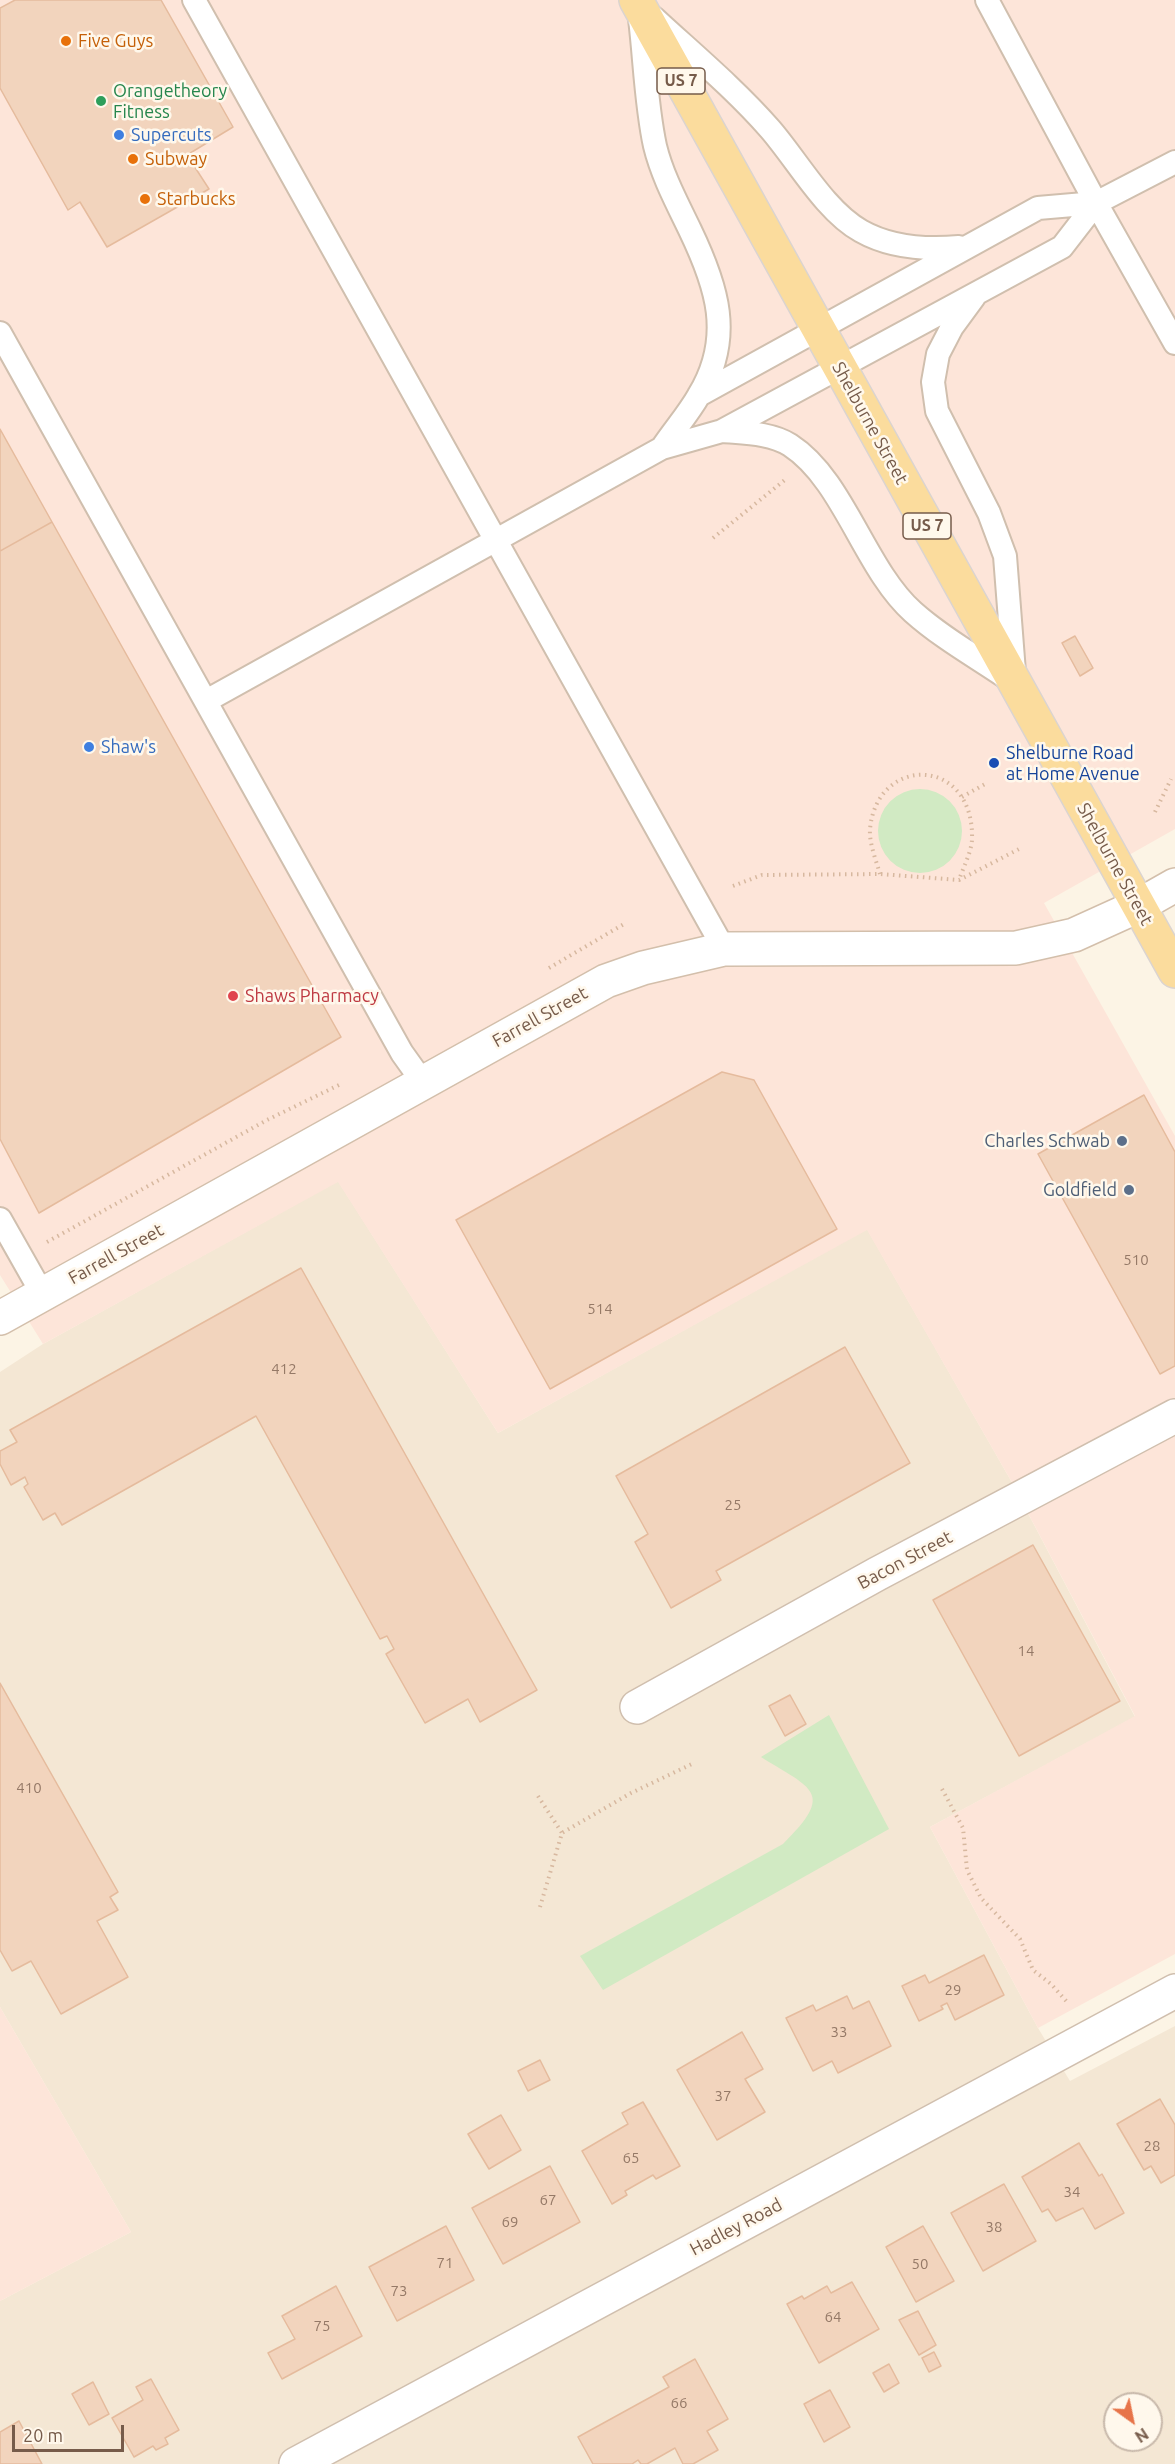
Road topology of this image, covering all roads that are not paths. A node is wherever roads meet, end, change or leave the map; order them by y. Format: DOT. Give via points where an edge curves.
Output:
graph roads {
  1 [pos="194,0"];
  2 [pos="987,0"];
  3 [pos="637,2"];
  4 [pos="1175,162"];
  5 [pos="1096,203"];
  6 [pos="969,246"];
  7 [pos="976,293"];
  8 [pos="819,329"];
  9 [pos="0,333"];
  10 [pos="1175,343"];
  11 [pos="840,367"];
  12 [pos="699,395"];
  13 [pos="722,431"];
  14 [pos="662,448"];
  15 [pos="496,541"];
  16 [pos="1015,684"];
  17 [pos="206,701"];
  18 [pos="1175,885"];
  19 [pos="1138,906"];
  20 [pos="724,950"];
  21 [pos="1175,971"];
  22 [pos="422,1081"];
  23 [pos="0,1219"];
  24 [pos="43,1295"];
  25 [pos="0,1318"];
  26 [pos="1175,1416"];
  27 [pos="637,1707"];
  28 [pos="1175,1991"];
  29 [pos="296,2464"];
  1 -- 15 [label="lane"];
  2 -- 5 [label="lane"];
  3 -- 6 [label="lane" via="744,100 837,212 860,231 892,244 933,250"];
  3 -- 8 [label="main road, Shelburne Street / US 7"];
  3 -- 12 [label="lane" via="655,146 670,190 715,288 716,350"];
  4 -- 5 [label="lane"];
  5 -- 6 [label="lane" via="1038,208"];
  5 -- 7 [label="lane" via="1062,247"];
  5 -- 10 [label="lane"];
  6 -- 8 [label="lane"];
  7 -- 11 [label="lane"];
  7 -- 16 [label="lane" via="938,354 933,382 937,411 1005,556"];
  8 -- 11 [label="main road, Shelburne Street / US 7"];
  8 -- 12 [label="lane"];
  9 -- 17 [label="lane"];
  11 -- 13 [label="lane"];
  11 -- 16 [label="main road, Shelburne Street / US 7"];
  12 -- 14 [label="lane"];
  13 -- 14 [label="lane"];
  13 -- 16 [label="lane" via="757,433 788,444 810,461 882,574 912,612"];
  14 -- 15 [label="lane"];
  15 -- 17 [label="lane"];
  15 -- 20 [label="lane"];
  16 -- 19 [label="main road, Shelburne Street / US 7"];
  17 -- 22 [label="lane" via="402,1053"];
  18 -- 19 [label="street, Farrell Street"];
  19 -- 20 [label="street, Farrell Street" via="1074,935 1016,948"];
  19 -- 21 [label="main road, Shelburne Street / US 7"];
  20 -- 22 [label="street, Farrell Street" via="653,965 606,981"];
  22 -- 24 [label="street, Farrell Street"];
  23 -- 24 [label="lane"];
  24 -- 25 [label="street, Farrell Street"];
  26 -- 27 [label="street, Bacon Street"];
  28 -- 29 [label="street, Hadley Road"];
}
